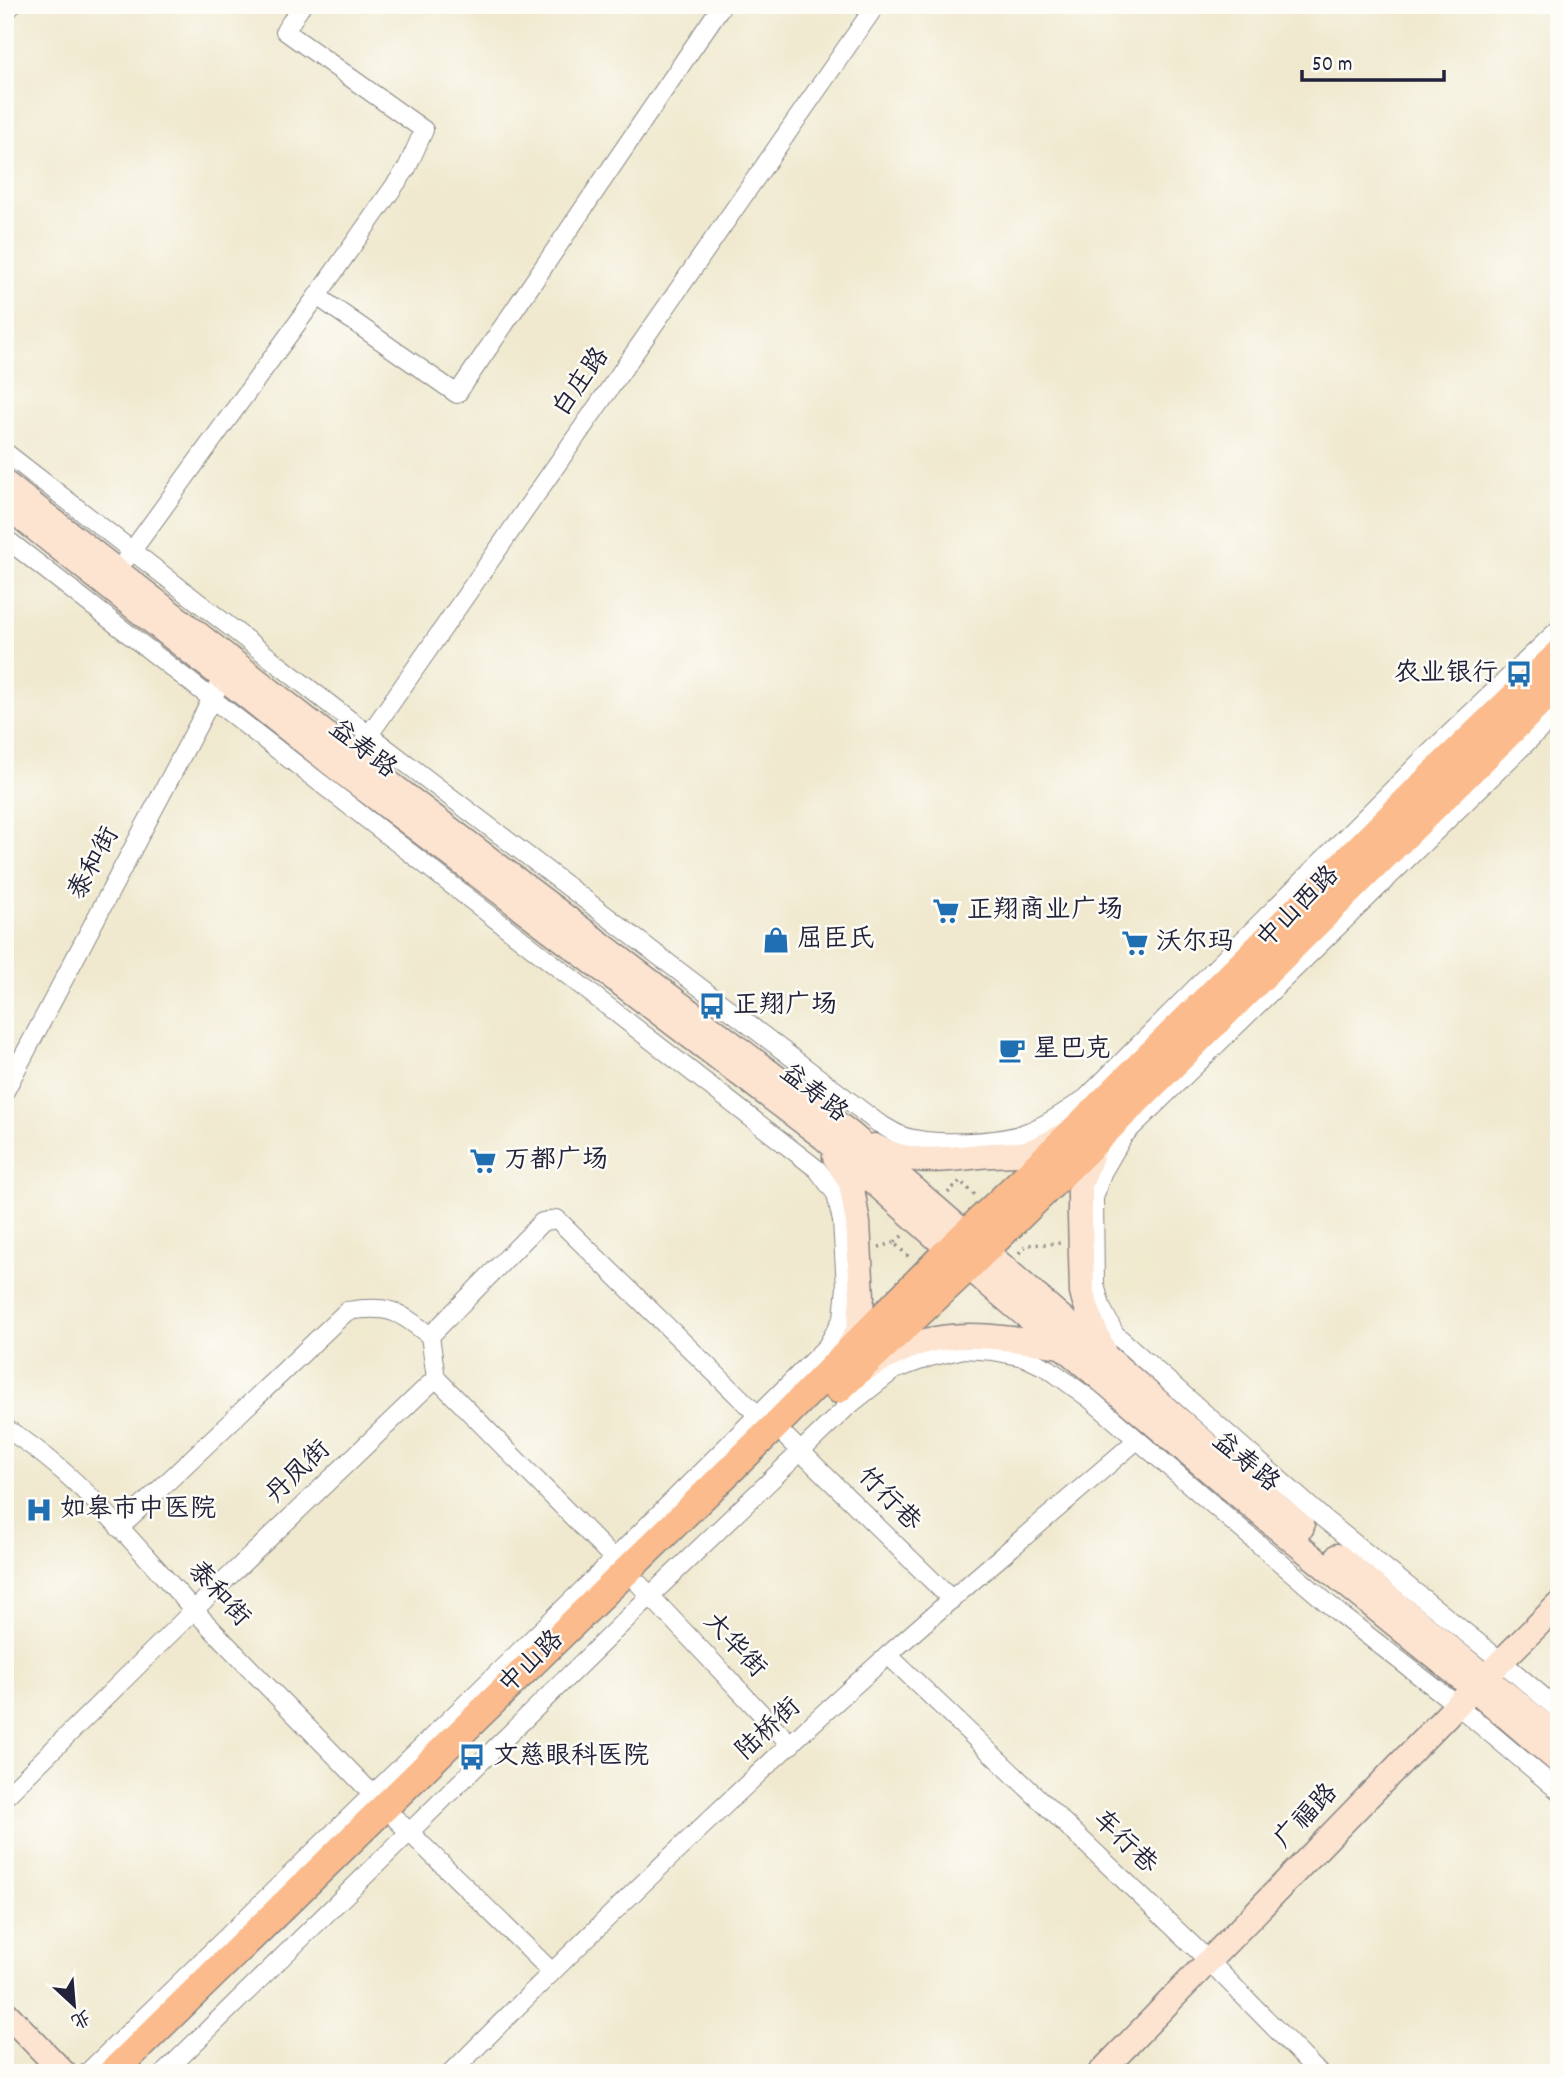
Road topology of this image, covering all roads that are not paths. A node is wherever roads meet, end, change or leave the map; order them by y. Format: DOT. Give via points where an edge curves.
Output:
graph roads {
  1 [pos="12,5"];
  2 [pos="302,5"];
  3 [pos="722,5"];
  4 [pos="876,5"];
  5 [pos="5,13"];
  6 [pos="317,296"];
  7 [pos="5,452"];
  8 [pos="5,483"];
  9 [pos="5,505"];
  10 [pos="5,538"];
  11 [pos="119,569"];
  12 [pos="1559,629"];
  13 [pos="1559,654"];
  14 [pos="223,680"];
  15 [pos="1559,683"];
  16 [pos="1559,711"];
  17 [pos="348,763"];
  18 [pos="5,1091"];
  19 [pos="851,1134"];
  20 [pos="1087,1135"];
  21 [pos="824,1138"];
  22 [pos="967,1250"];
  23 [pos="430,1336"];
  24 [pos="1061,1346"];
  25 [pos="1106,1356"];
  26 [pos="846,1367"];
  27 [pos="436,1378"];
  28 [pos="5,1428"];
  29 [pos="779,1434"];
  30 [pos="1137,1440"];
  31 [pos="119,1528"];
  32 [pos="632,1577"];
  33 [pos="952,1600"];
  34 [pos="1559,1604"];
  35 [pos="194,1610"];
  36 [pos="888,1655"];
  37 [pos="1479,1683"];
  38 [pos="1559,1710"];
  39 [pos="1559,1737"];
  40 [pos="791,1745"];
  41 [pos="1559,1762"];
  42 [pos="1559,1791"];
  43 [pos="5,1797"];
  44 [pos="390,1813"];
  45 [pos="1209,1961"];
  46 [pos="552,1972"];
  47 [pos="5,2012"];
  48 [pos="64,2073"];
  49 [pos="87,2073"];
  50 [pos="112,2073"];
  51 [pos="139,2073"];
  52 [pos="164,2073"];
  53 [pos="451,2073"];
  54 [pos="1100,2073"];
  55 [pos="1319,2073"];
  1 -- 5 [label="street"];
  2 -- 6 [label="street" via="285,31 424,130 407,168"];
  3 -- 6 [label="street" via="457,394"];
  4 -- 17 [label="street, 白庄路"];
  6 -- 11 [label="street"];
  7 -- 11 [label="street"];
  8 -- 11 [label="main road, 益寿路"];
  9 -- 11 [label="main road, 益寿路"];
  10 -- 14 [label="street"];
  11 -- 14 [label="main road, 益寿路"];
  11 -- 17 [label="street"];
  12 -- 17 [label="street" via="1086,1098 1027,1133 964,1142 922,1140 878,1123"];
  13 -- 20 [label="main road, 中山西路" via="1433,775"];
  14 -- 17 [label="main road, 益寿路"];
  14 -- 17 [label="street"];
  14 -- 18 [label="street, 泰和街"];
  15 -- 20 [label="main road, 中山西路"];
  16 -- 37 [label="street" via="1124,1135 1102,1173 1094,1198 1096,1285 1115,1334 1324,1519"];
  17 -- 19 [label="main road, 益寿路"];
  17 -- 21 [label="main road, 益寿路"];
  17 -- 29 [label="street" via="817,1168 836,1194 842,1220 844,1318"];
  19 -- 20 [label="main road" via="888,1154 922,1160 1026,1153"];
  19 -- 22 [label="main road, 益寿路"];
  20 -- 22 [label="main road, 中山西路"];
  20 -- 25 [label="main road" via="1080,1185 1082,1293"];
  21 -- 22 [label="main road, 益寿路"];
  21 -- 26 [label="main road" via="851,1183 858,1223 862,1297 859,1329"];
  22 -- 24 [label="main road, 益寿路"];
  22 -- 25 [label="main road, 益寿路"];
  22 -- 26 [label="main road, 中山路"];
  23 -- 27 [label="street"];
  23 -- 29 [label="street, 竹行巷" via="542,1222 557,1219"];
  23 -- 31 [label="street" via="400,1312 371,1307 347,1311"];
  24 -- 26 [label="main road" via="963,1336 924,1342"];
  24 -- 37 [label="main road, 益寿路" via="1276,1527"];
  25 -- 37 [label="main road, 益寿路"];
  26 -- 29 [label="main road, 中山路"];
  27 -- 32 [label="street"];
  27 -- 35 [label="street, 丹凤街"];
  28 -- 31 [label="street, 泰和街" via="26,1441"];
  29 -- 30 [label="street" via="847,1407 894,1370 964,1349 1024,1357 1049,1369"];
  29 -- 32 [label="main road, 中山路"];
  29 -- 33 [label="street, 竹行巷"];
  30 -- 33 [label="street, 陆桥街"];
  30 -- 37 [label="street" via="1340,1614"];
  31 -- 35 [label="street, 泰和街"];
  32 -- 40 [label="street, 大华街"];
  32 -- 44 [label="main road, 中山路"];
  33 -- 36 [label="street, 陆桥街"];
  34 -- 37 [label="main road, 广福路"];
  35 -- 43 [label="street, 丹凤街"];
  35 -- 44 [label="street, 泰和街"];
  36 -- 40 [label="street, 陆桥街"];
  36 -- 45 [label="street, 车行巷"];
  37 -- 38 [label="street"];
  37 -- 39 [label="main road, 益寿路"];
  37 -- 41 [label="main road, 益寿路"];
  37 -- 42 [label="street"];
  37 -- 45 [label="main road, 广福路"];
  40 -- 46 [label="street, 陆桥街"];
  44 -- 46 [label="street, 泰和街"];
  44 -- 49 [label="street"];
  44 -- 50 [label="main road, 中山路"];
  44 -- 51 [label="main road, 中山路"];
  44 -- 52 [label="street"];
  45 -- 54 [label="main road, 广福路"];
  45 -- 55 [label="street, 车行巷"];
  46 -- 53 [label="street, 陆桥街"];
  47 -- 48 [label="main road"];
}
